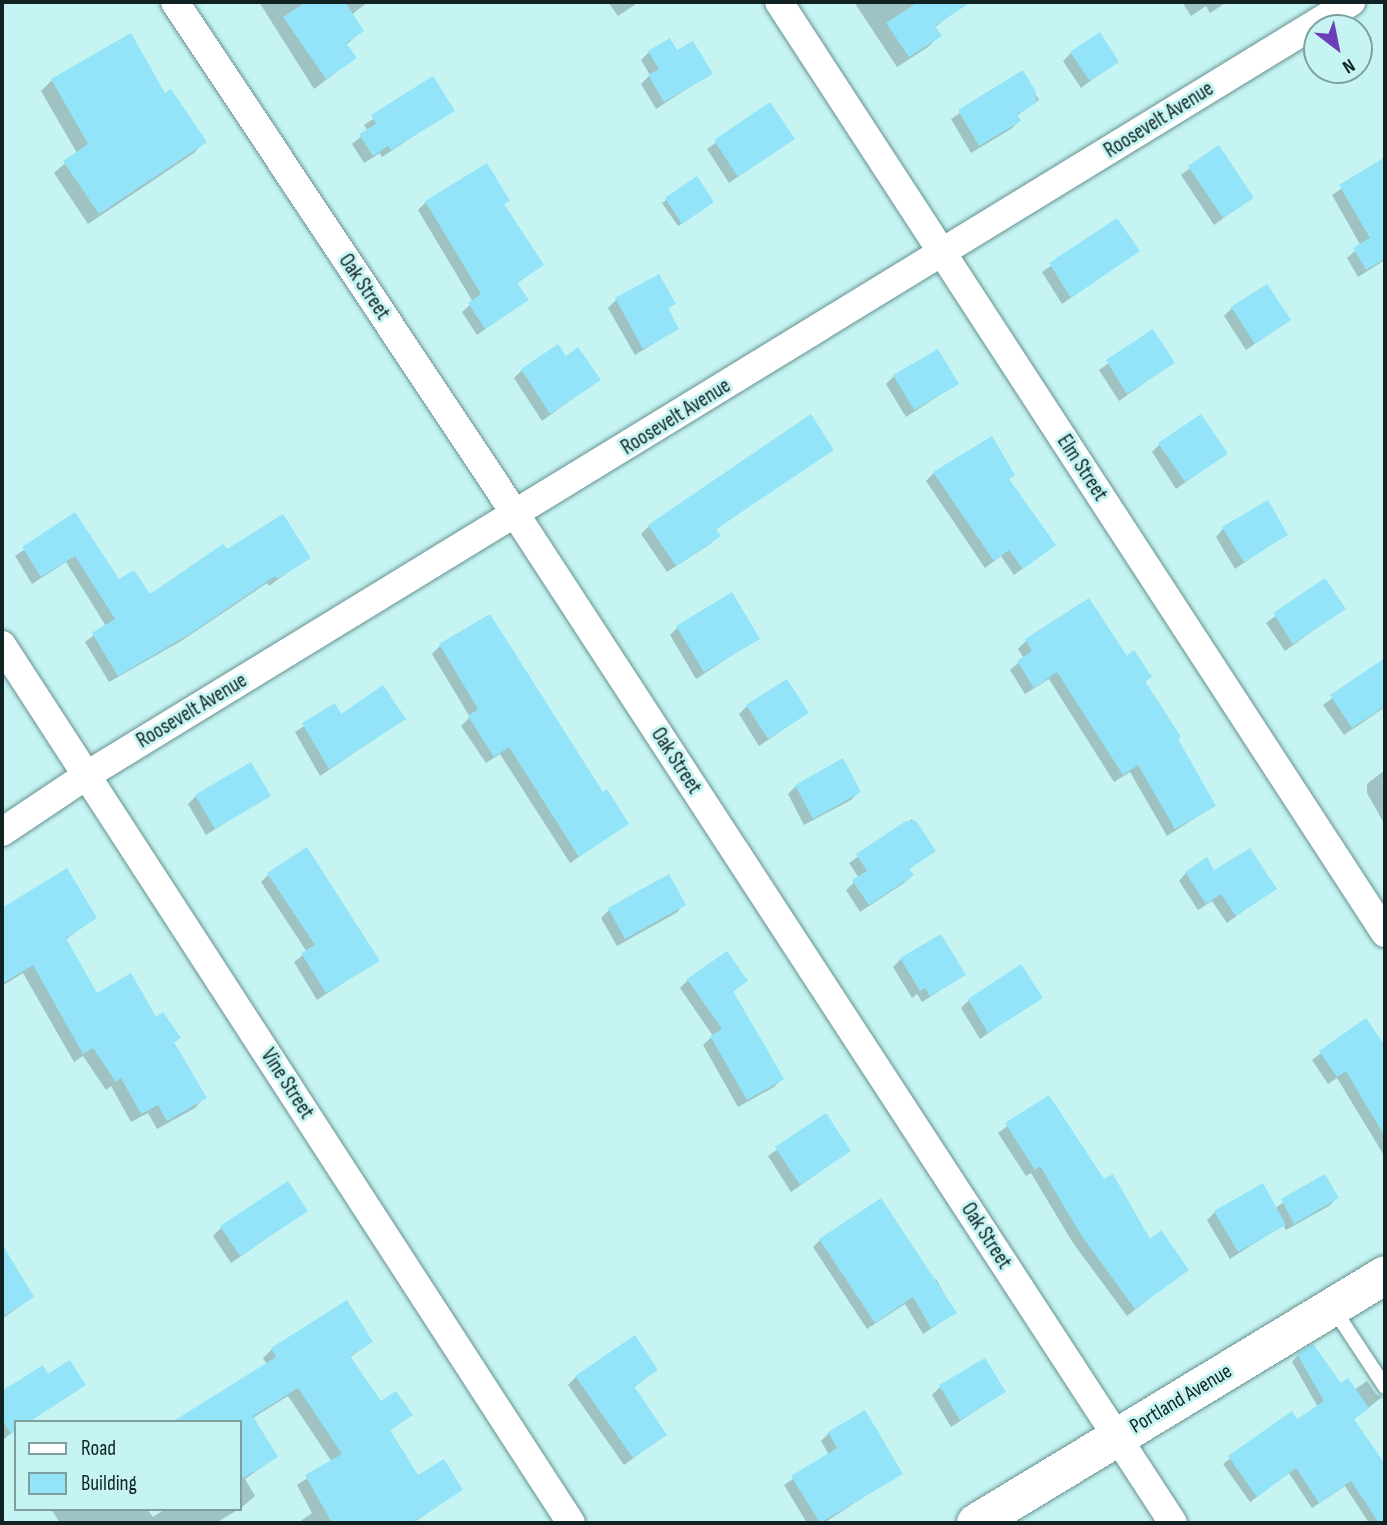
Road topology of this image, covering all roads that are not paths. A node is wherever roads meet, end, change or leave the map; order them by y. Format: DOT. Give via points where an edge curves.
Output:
graph roads {
  1 [pos="175,2"];
  2 [pos="779,2"];
  3 [pos="1351,2"];
  4 [pos="942,253"];
  5 [pos="516,515"];
  6 [pos="2,645"];
  7 [pos="87,775"];
  8 [pos="2,832"];
  9 [pos="1385,933"];
  10 [pos="1385,1275"];
  11 [pos="1332,1307"];
  12 [pos="1385,1387"];
  13 [pos="1118,1438"];
  14 [pos="571,1523"];
  15 [pos="976,1523"];
  16 [pos="1173,1523"];
  1 -- 5 [label="street, Oak Street"];
  2 -- 4 [label="street, Elm Street"];
  3 -- 4 [label="street, Roosevelt Avenue"];
  4 -- 5 [label="street, Roosevelt Avenue"];
  4 -- 9 [label="street, Elm Street"];
  5 -- 7 [label="street, Roosevelt Avenue"];
  5 -- 13 [label="street, Oak Street"];
  6 -- 7 [label="street, Vine Street"];
  7 -- 8 [label="street, Roosevelt Avenue"];
  7 -- 14 [label="street, Vine Street"];
  10 -- 11 [label="street, Portland Avenue"];
  11 -- 12 [label="lane"];
  11 -- 13 [label="street, Portland Avenue"];
  13 -- 15 [label="street, Portland Avenue"];
  13 -- 16 [label="street, Oak Street"];
}
